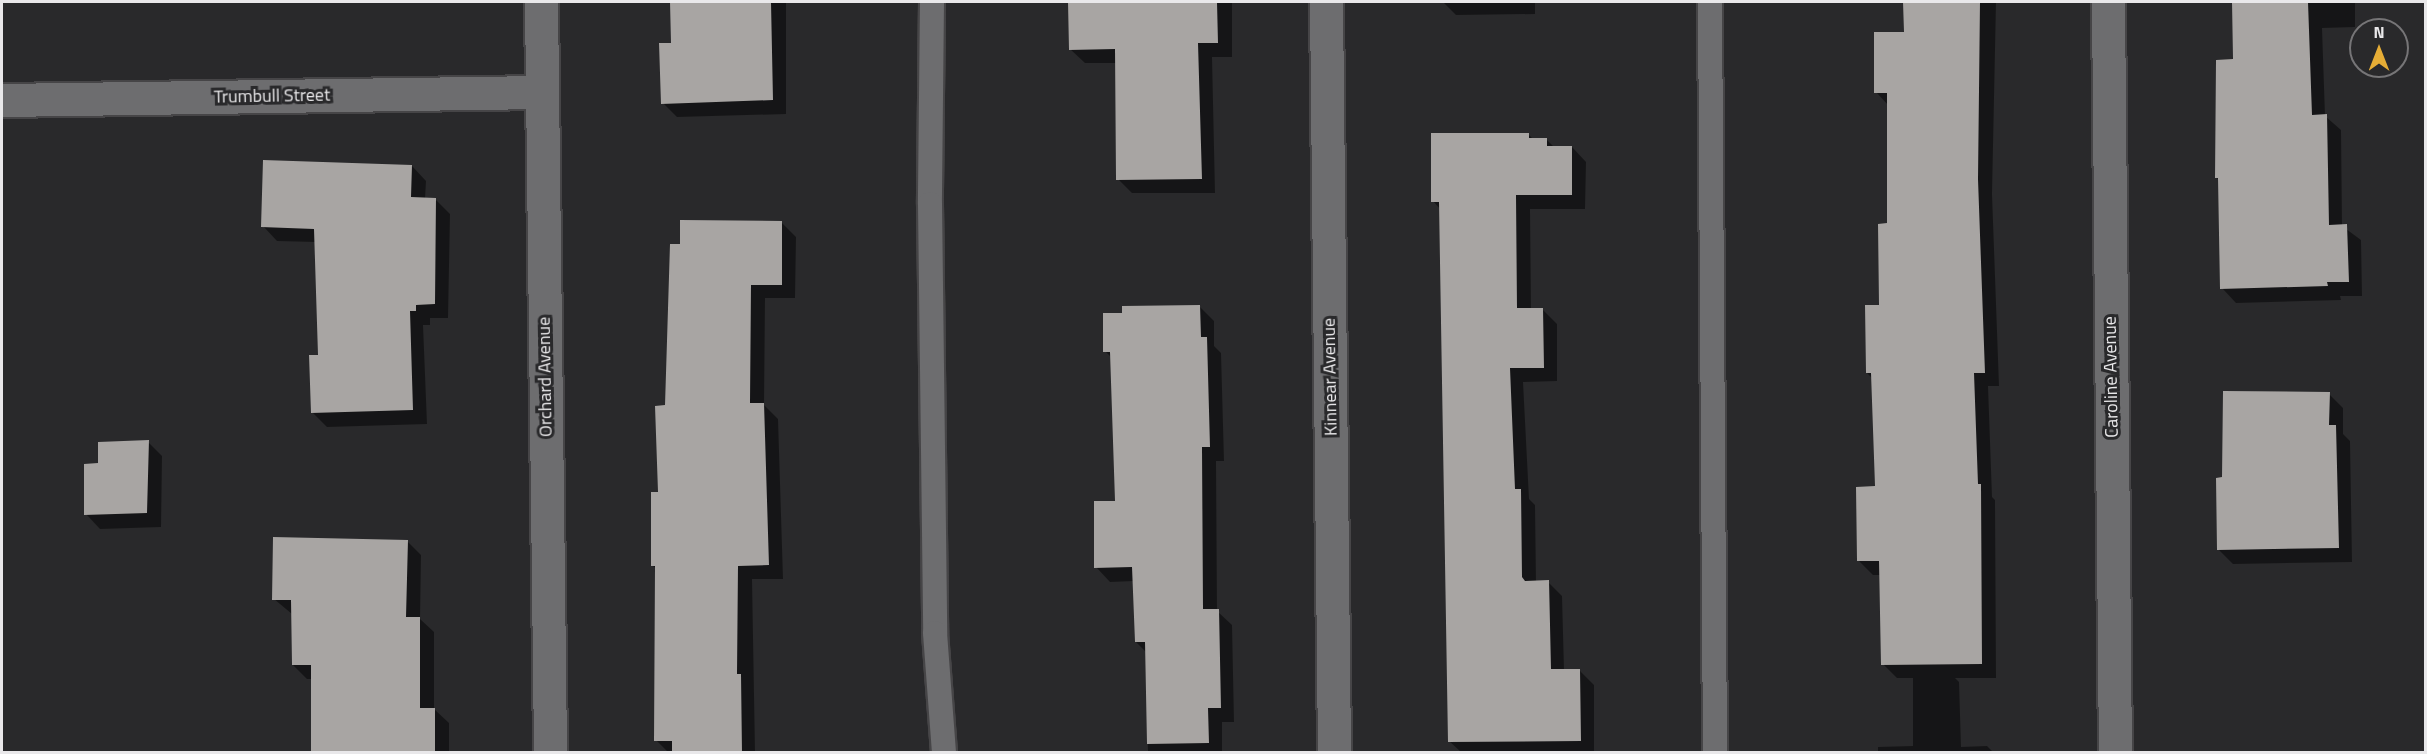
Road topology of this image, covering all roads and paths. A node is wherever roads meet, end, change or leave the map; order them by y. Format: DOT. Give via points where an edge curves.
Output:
graph roads {
  1 [pos="541,2"];
  2 [pos="932,2"];
  3 [pos="1326,2"];
  4 [pos="1710,2"];
  5 [pos="2108,2"];
  6 [pos="542,92"];
  7 [pos="2,100"];
  8 [pos="550,753"];
  9 [pos="944,753"];
  10 [pos="1334,753"];
  11 [pos="1715,753"];
  12 [pos="2115,753"];
  1 -- 6 [label="street, Orchard Avenue"];
  2 -- 9 [label="lane" via="935,633"];
  3 -- 10 [label="street, Kinnear Avenue"];
  4 -- 11 [label="lane"];
  5 -- 12 [label="street, Caroline Avenue"];
  6 -- 7 [label="street, Trumbull Street"];
  6 -- 8 [label="street, Orchard Avenue"];
}
